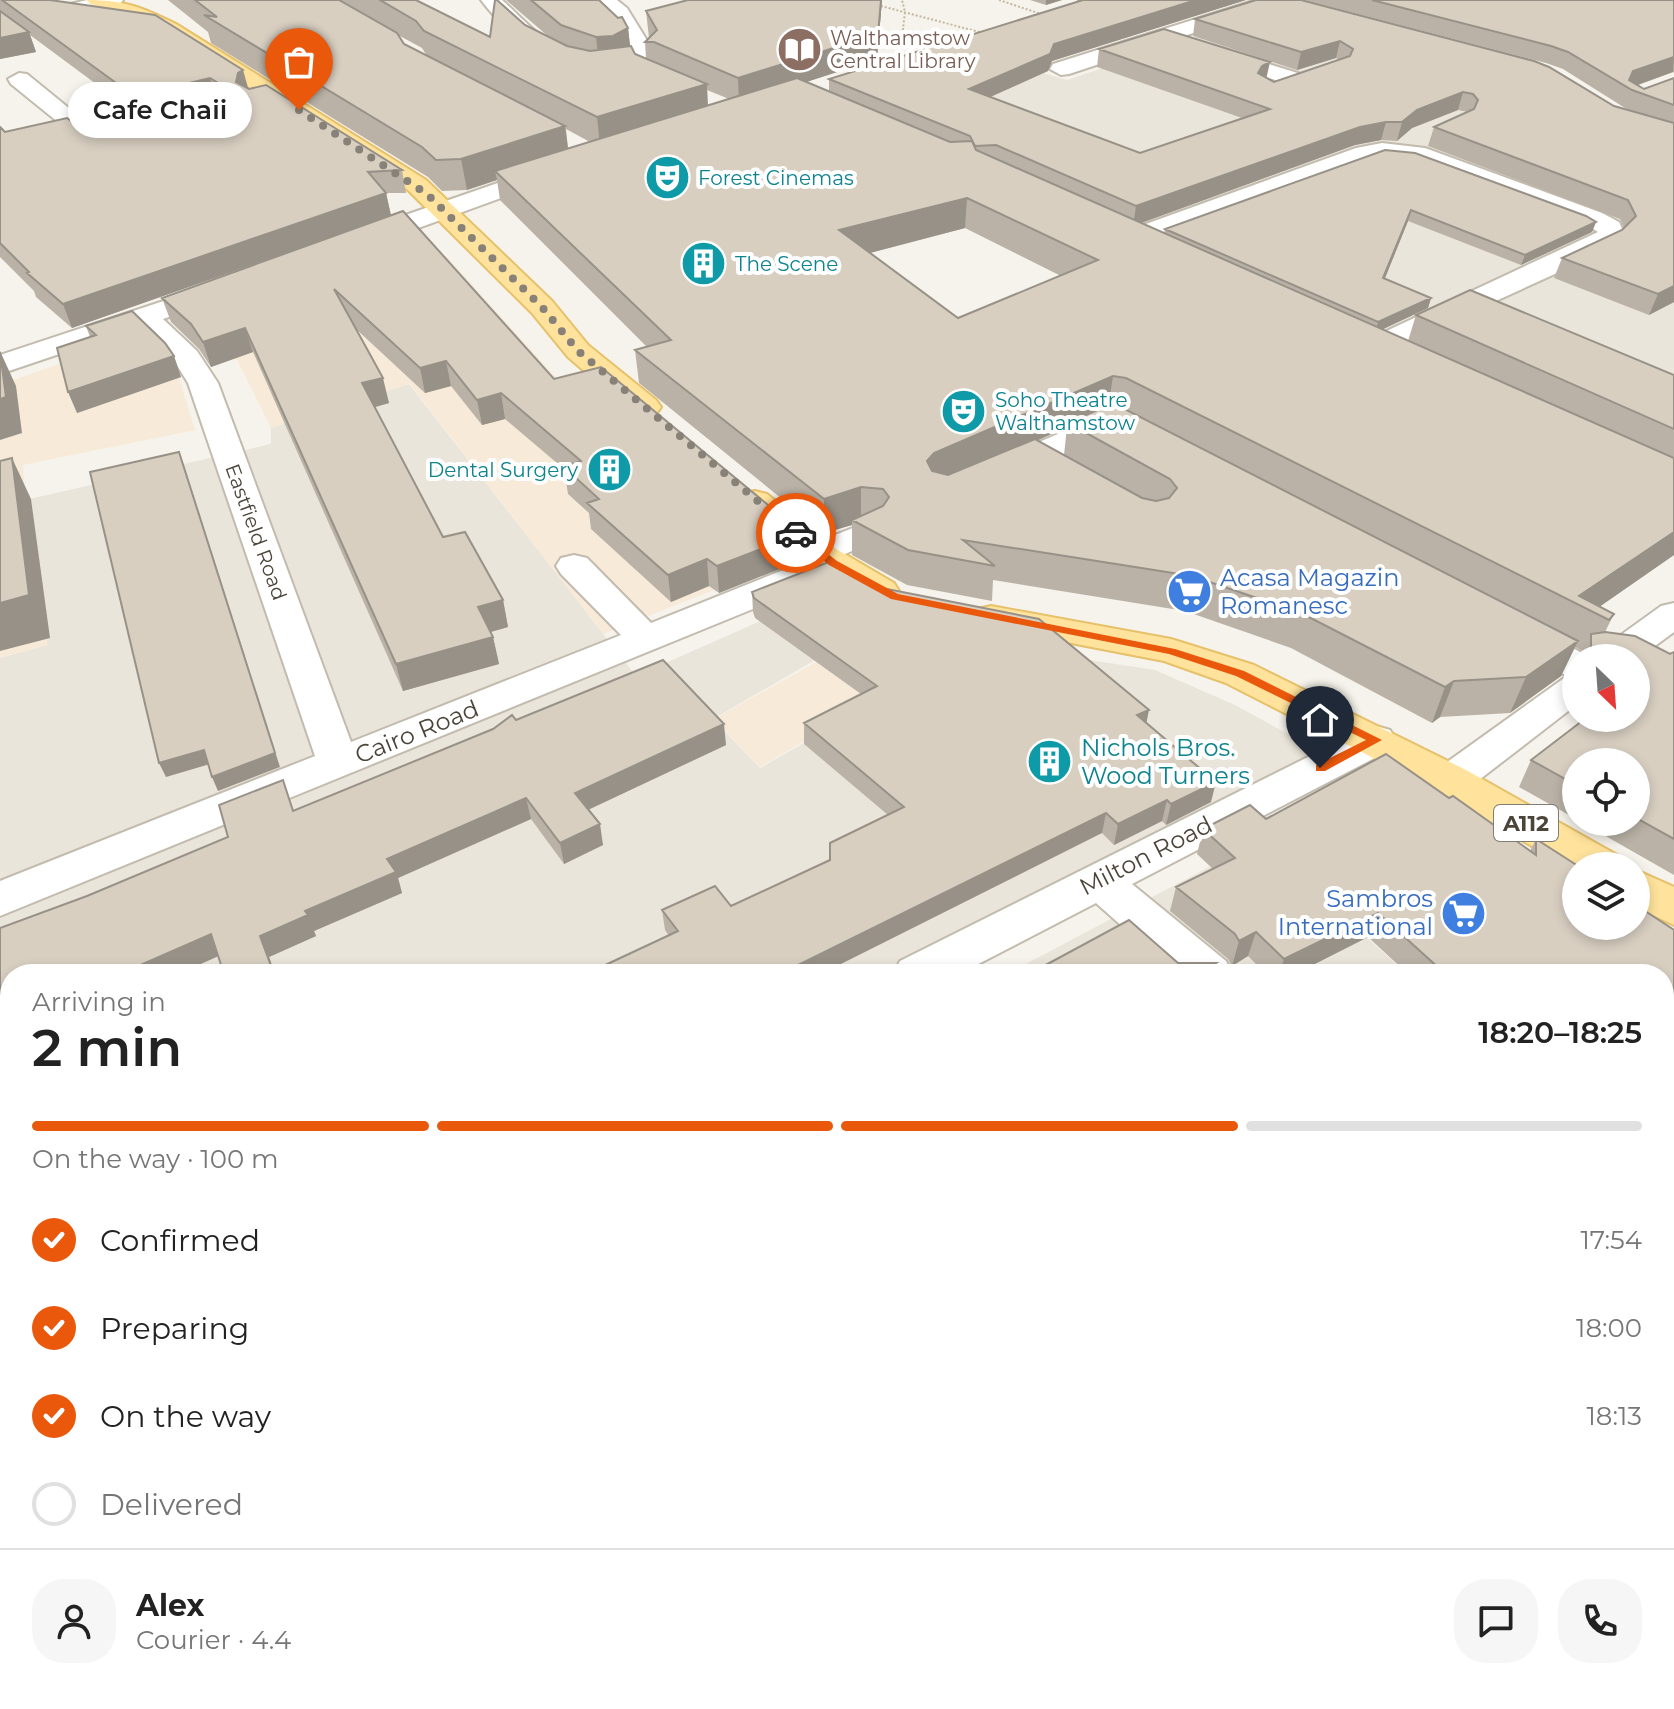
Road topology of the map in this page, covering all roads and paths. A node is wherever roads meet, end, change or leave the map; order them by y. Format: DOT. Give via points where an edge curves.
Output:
graph roads {
  1 [pos="491,0"];
  2 [pos="605,0"];
  3 [pos="902,0"];
  4 [pos="999,0"];
  5 [pos="1271,0"];
  6 [pos="105,1"];
  7 [pos="868,3"];
  8 [pos="65,6"];
  9 [pos="905,12"];
  10 [pos="1044,15"];
  11 [pos="154,22"];
  12 [pos="988,34"];
  13 [pos="1161,36"];
  14 [pos="899,63"];
  15 [pos="1244,63"];
  16 [pos="1061,69"];
  17 [pos="1322,71"];
  18 [pos="1218,72"];
  19 [pos="19,79"];
  20 [pos="1296,80"];
  21 [pos="1256,94"];
  22 [pos="139,128"];
  23 [pos="1434,131"];
  24 [pos="1406,150"];
  25 [pos="581,162"];
  26 [pos="442,208"];
  27 [pos="1103,227"];
  28 [pos="1130,239"];
  29 [pos="333,250"];
  30 [pos="1173,258"];
  31 [pos="246,281"];
  32 [pos="145,318"];
  33 [pos="0,334"];
  34 [pos="1346,335"];
  35 [pos="1375,347"];
  36 [pos="11,361"];
  37 [pos="1403,361"];
  38 [pos="663,423"];
  39 [pos="1150,443"];
  40 [pos="1032,457"];
  41 [pos="1071,479"];
  42 [pos="974,483"];
  43 [pos="735,484"];
  44 [pos="868,532"];
  45 [pos="826,558"];
  46 [pos="574,566"];
  47 [pos="909,600"];
  48 [pos="951,608"];
  49 [pos="1674,614"];
  50 [pos="1493,621"];
  51 [pos="646,639"];
  52 [pos="1633,644"];
  53 [pos="1562,658"];
  54 [pos="1562,697"];
  55 [pos="1376,740"];
  56 [pos="338,764"];
  57 [pos="1451,780"];
  58 [pos="1577,852"];
  59 [pos="1100,880"];
  60 [pos="1650,894"];
  61 [pos="0,899"];
  62 [pos="1674,908"];
  63 [pos="936,964"];
  64 [pos="1196,964"];
  1 -- 2 [label="street" via="553,56 577,70 596,73 629,67 646,55 620,12"];
  3 -- 9 [label="path"];
  4 -- 10 [label="path"];
  5 -- 13 [label="street"];
  6 -- 8 [label="street"];
  6 -- 11 [label="main road"];
  7 -- 9 [label="path"];
  8 -- 11 [label="main road"];
  9 -- 12 [label="path"];
  9 -- 14 [label="path"];
  11 -- 26 [label="main road" via="264,97 397,172"];
  13 -- 15 [label="street"];
  13 -- 16 [label="street"];
  15 -- 18 [label="street"];
  15 -- 20 [label="street"];
  17 -- 20 [label="street"];
  19 -- 22 [label="street" via="93,139"];
  20 -- 21 [label="street"];
  23 -- 24 [label="street"];
  24 -- 28 [label="street" via="1364,153"];
  24 -- 35 [label="street" via="1593,218 1612,235"];
  25 -- 26 [label="street"];
  26 -- 29 [label="street"];
  26 -- 38 [label="main road" via="542,307 578,351"];
  27 -- 28 [label="street"];
  28 -- 30 [label="street"];
  31 -- 32 [label="street"];
  32 -- 36 [label="street"];
  32 -- 56 [label="street, Eastfield Road" via="187,357 203,383"];
  33 -- 36 [label="street"];
  34 -- 35 [label="street"];
  35 -- 37 [label="street"];
  39 -- 40 [label="street" via="1109,421"];
  40 -- 41 [label="street"];
  40 -- 42 [label="street"];
  43 -- 45 [label="main road"];
  44 -- 45 [label="street, Cairo Road"];
  45 -- 47 [label="main road" via="882,591"];
  45 -- 51 [label="street, Cairo Road"];
  46 -- 51 [label="street"];
  48 -- 55 [label="main road, A112" via="1171,651 1240,674"];
  49 -- 52 [label="street"];
  50 -- 53 [label="street"];
  51 -- 56 [label="street, Cairo Road"];
  54 -- 57 [label="street"];
  55 -- 57 [label="main road, A112"];
  55 -- 59 [label="street, Milton Road"];
  56 -- 61 [label="street, Cairo Road"];
  57 -- 58 [label="main road, A112"];
  59 -- 63 [label="street, Milton Road"];
  59 -- 64 [label="street"];
  60 -- 62 [label="main road"];
}
